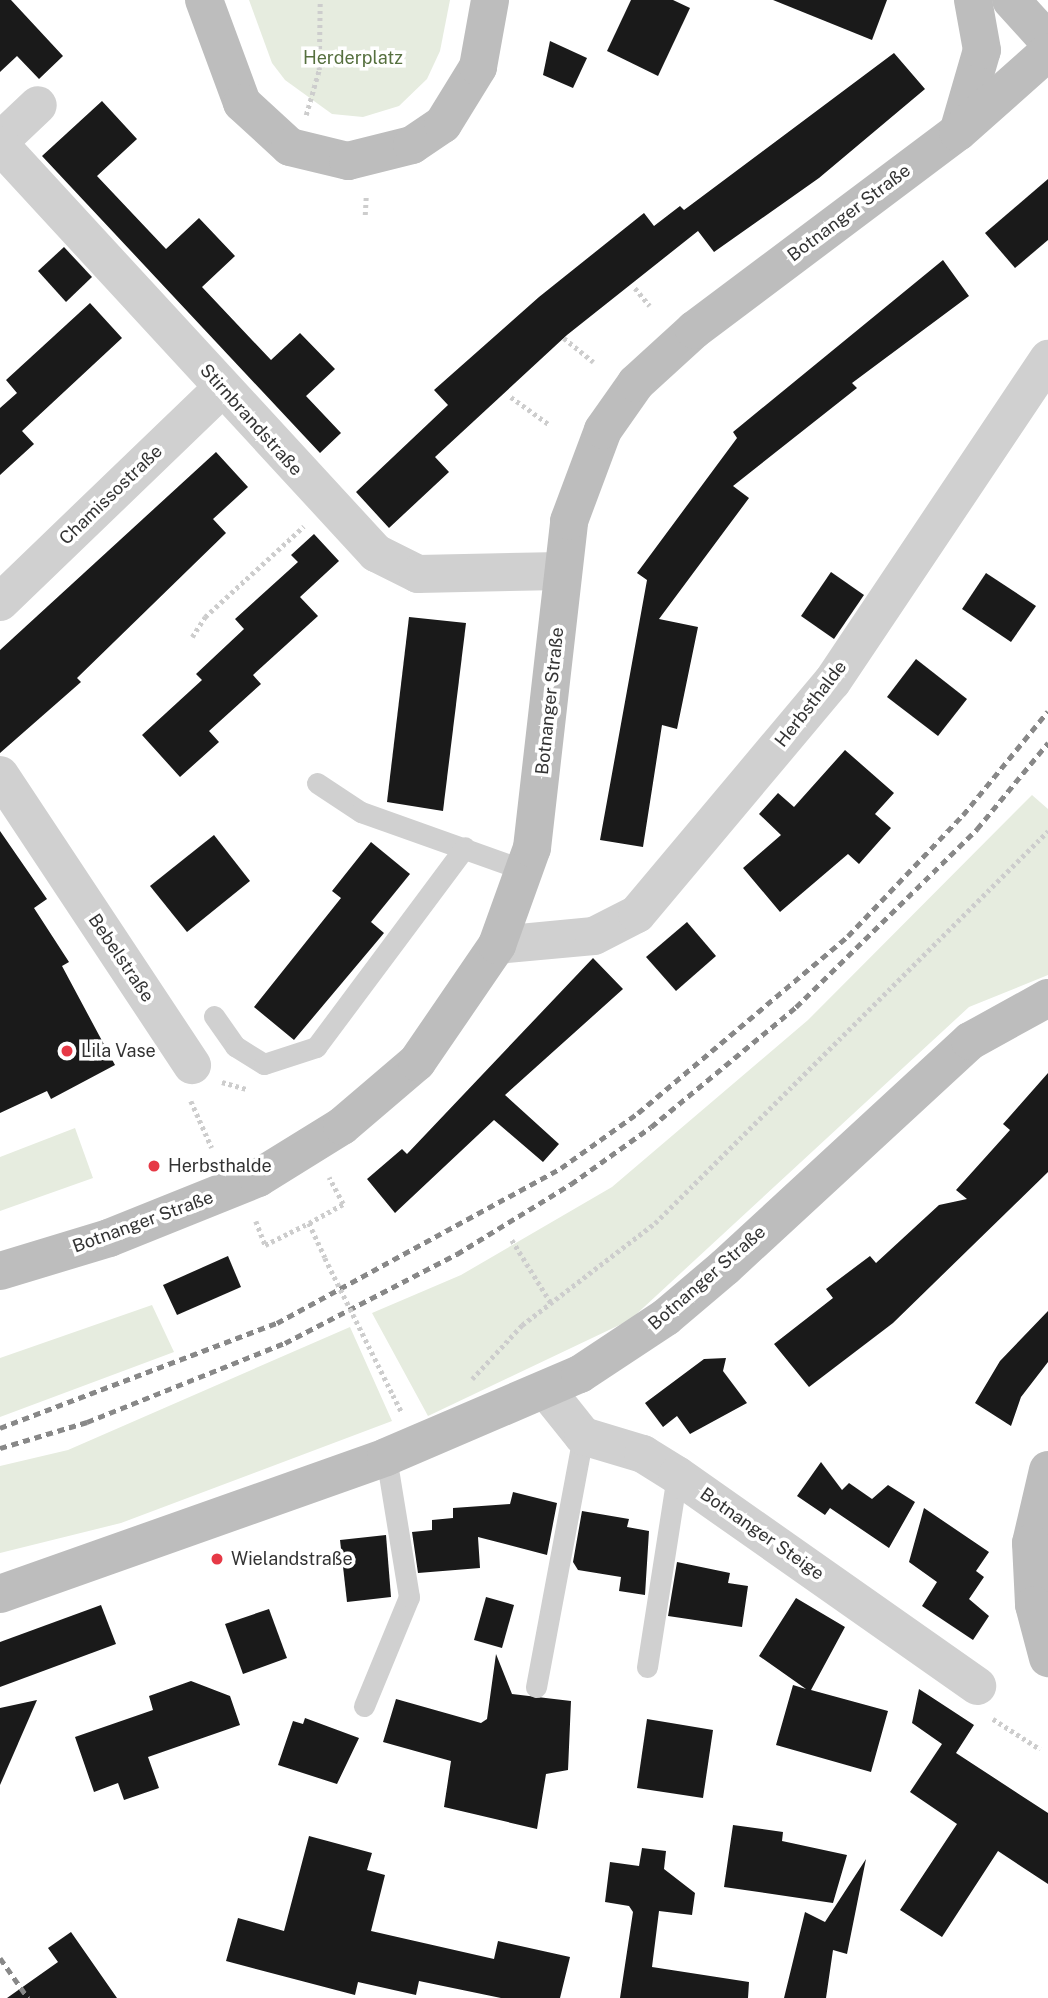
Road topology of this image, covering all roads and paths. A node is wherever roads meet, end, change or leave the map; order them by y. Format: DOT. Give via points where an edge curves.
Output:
graph roads {
  1 [pos="204,0"];
  2 [pos="320,0"];
  3 [pos="490,0"];
  4 [pos="973,0"];
  5 [pos="1011,0"];
  6 [pos="1048,41"];
  7 [pos="1048,52"];
  8 [pos="38,105"];
  9 [pos="958,132"];
  10 [pos="0,143"];
  11 [pos="290,147"];
  12 [pos="635,288"];
  13 [pos="650,306"];
  14 [pos="564,338"];
  15 [pos="1048,359"];
  16 [pos="594,362"];
  17 [pos="222,388"];
  18 [pos="510,397"];
  19 [pos="550,425"];
  20 [pos="328,504"];
  21 [pos="561,571"];
  22 [pos="0,602"];
  23 [pos="192,637"];
  24 [pos="0,775"];
  25 [pos="317,783"];
  26 [pos="1048,831"];
  27 [pos="465,847"];
  28 [pos="524,870"];
  29 [pos="497,945"];
  30 [pos="1048,998"];
  31 [pos="215,1016"];
  32 [pos="192,1065"];
  33 [pos="212,1148"];
  34 [pos="343,1204"];
  35 [pos="264,1217"];
  36 [pos="309,1223"];
  37 [pos="513,1240"];
  38 [pos="0,1270"];
  39 [pos="551,1303"];
  40 [pos="547,1391"];
  41 [pos="399,1407"];
  42 [pos="451,1431"];
  43 [pos="583,1436"];
  44 [pos="386,1457"];
  45 [pos="1048,1471"];
  46 [pos="677,1475"];
  47 [pos="0,1594"];
  48 [pos="1048,1658"];
  49 [pos="647,1667"];
  50 [pos="977,1686"];
  51 [pos="536,1687"];
  52 [pos="364,1706"];
  53 [pos="1009,1730"];
  54 [pos="1040,1749"];
  1 -- 11 [label="main road" via="242,103"];
  2 -- 11 [label="path" via="315,96"];
  3 -- 11 [label="main road" via="478,67 443,124 378,158 348,161"];
  4 -- 9 [label="main road" via="982,50"];
  5 -- 6 [label="main road"];
  7 -- 9 [label="main road, Botnanger Straße"];
  8 -- 10 [label="street"];
  9 -- 21 [label="main road, Botnanger Straße" via="694,330 636,383 603,430 583,474"];
  10 -- 17 [label="street, Stirnbrandstraße"];
  12 -- 13 [label="path"];
  14 -- 16 [label="path"];
  15 -- 29 [label="street, Herbsthalde" via="832,682 637,914 594,936"];
  17 -- 20 [label="street, Stirnbrandstraße"];
  17 -- 22 [label="street, Chamissostraße"];
  18 -- 19 [label="path"];
  20 -- 21 [label="street, Stirnbrandstraße" via="376,553 418,574"];
  20 -- 23 [label="path" via="205,617"];
  21 -- 28 [label="main road, Botnanger Straße" via="546,761"];
  24 -- 32 [label="street, Bebelstraße"];
  25 -- 27 [label="lane" via="361,812"];
  26 -- 39 [label="path" via="655,1223"];
  27 -- 28 [label="lane"];
  27 -- 31 [label="lane" via="316,1046 264,1064 235,1046"];
  28 -- 29 [label="main road, Botnanger Straße"];
  29 -- 38 [label="main road, Botnanger Straße" via="417,1062 312,1147 174,1213"];
  30 -- 40 [label="main road, Botnanger Straße" via="992,1025 929,1074 666,1317"];
  32 -- 33 [label="path" via="183,1084"];
  34 -- 36 [label="path"];
  35 -- 36 [label="path" via="252,1223 265,1245"];
  36 -- 41 [label="path, bridge"];
  37 -- 39 [label="path"];
  39 -- 42 [label="path" via="483,1362 454,1406"];
  40 -- 42 [label="main road, Botnanger Straße"];
  40 -- 43 [label="street"];
  42 -- 44 [label="main road, Botnanger Straße"];
  43 -- 46 [label="street, Botnanger Steige" via="643,1454"];
  43 -- 51 [label="lane"];
  44 -- 47 [label="main road, Botnanger Straße"];
  44 -- 52 [label="lane" via="409,1597"];
  45 -- 48 [label="main road" via="1031,1556"];
  46 -- 49 [label="lane"];
  46 -- 50 [label="street, Botnanger Steige"];
  53 -- 54 [label="path"];
}
